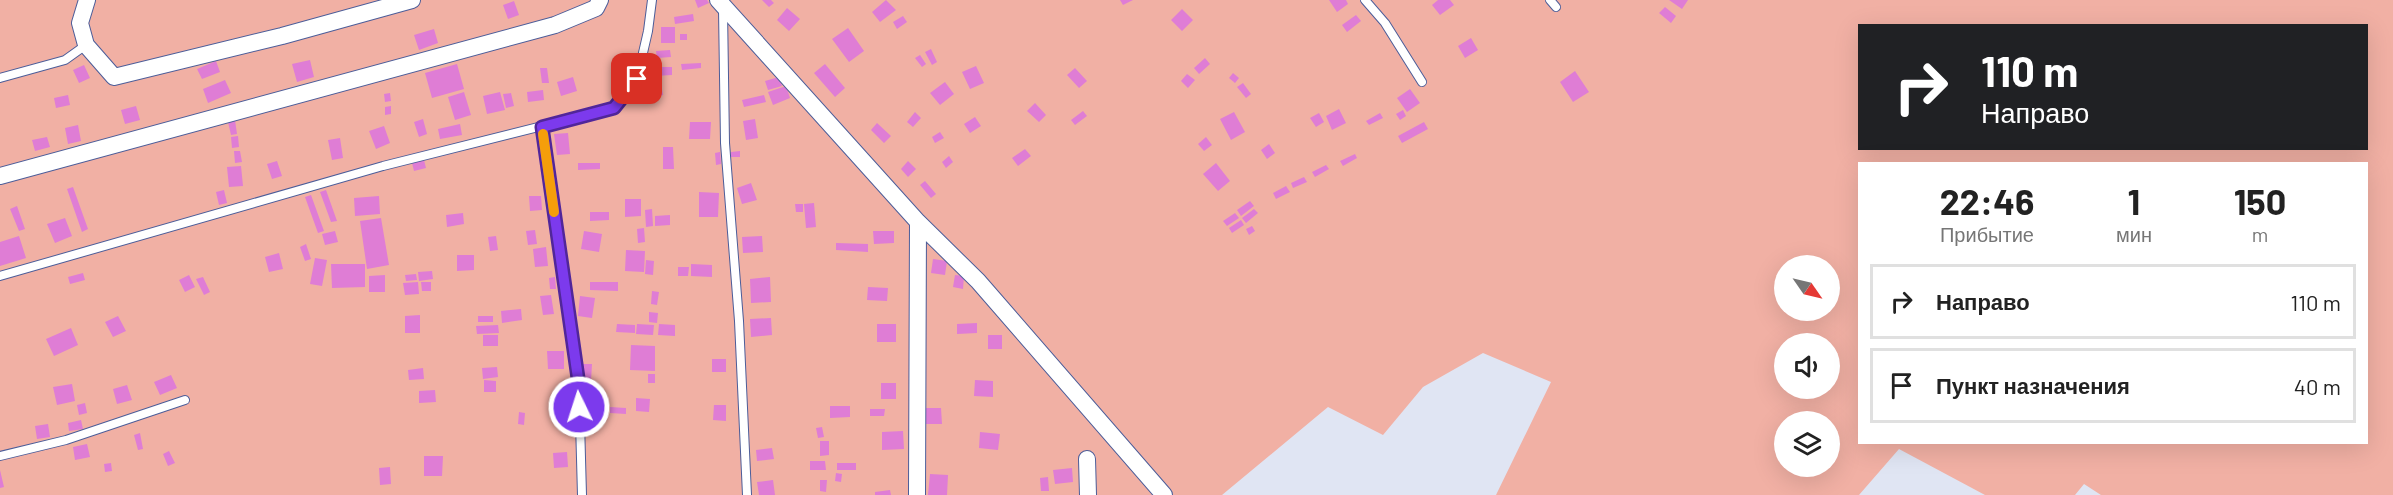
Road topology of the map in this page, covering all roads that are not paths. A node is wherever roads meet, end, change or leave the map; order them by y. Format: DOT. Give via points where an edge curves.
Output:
graph roads {
  1 [pos="87,0"];
  2 [pos="412,0"];
  3 [pos="600,0"];
  4 [pos="652,0"];
  5 [pos="1365,0"];
  6 [pos="1550,0"];
  7 [pos="721,3"];
  8 [pos="1556,8"];
  9 [pos="86,45"];
  10 [pos="0,78"];
  11 [pos="1422,82"];
  12 [pos="542,127"];
  13 [pos="0,176"];
  14 [pos="918,222"];
  15 [pos="0,276"];
  16 [pos="185,400"];
  17 [pos="0,456"];
  18 [pos="1087,459"];
  19 [pos="582,495"];
  20 [pos="747,495"];
  21 [pos="917,495"];
  22 [pos="1088,495"];
  23 [pos="1164,495"];
  1 -- 9 [label="street" via="80,23"];
  2 -- 9 [label="street" via="114,77"];
  3 -- 13 [label="street" via="596,8 555,25"];
  4 -- 12 [label="lane" via="637,79 614,108"];
  5 -- 11 [label="lane"];
  6 -- 8 [label="lane"];
  7 -- 14 [label="street"];
  7 -- 20 [label="lane" via="725,143"];
  9 -- 10 [label="lane" via="65,60"];
  12 -- 15 [label="lane" via="360,173"];
  12 -- 19 [label="lane" via="579,385"];
  14 -- 21 [label="street"];
  14 -- 23 [label="street" via="978,281"];
  16 -- 17 [label="lane" via="66,440"];
  18 -- 22 [label="street"];
}
